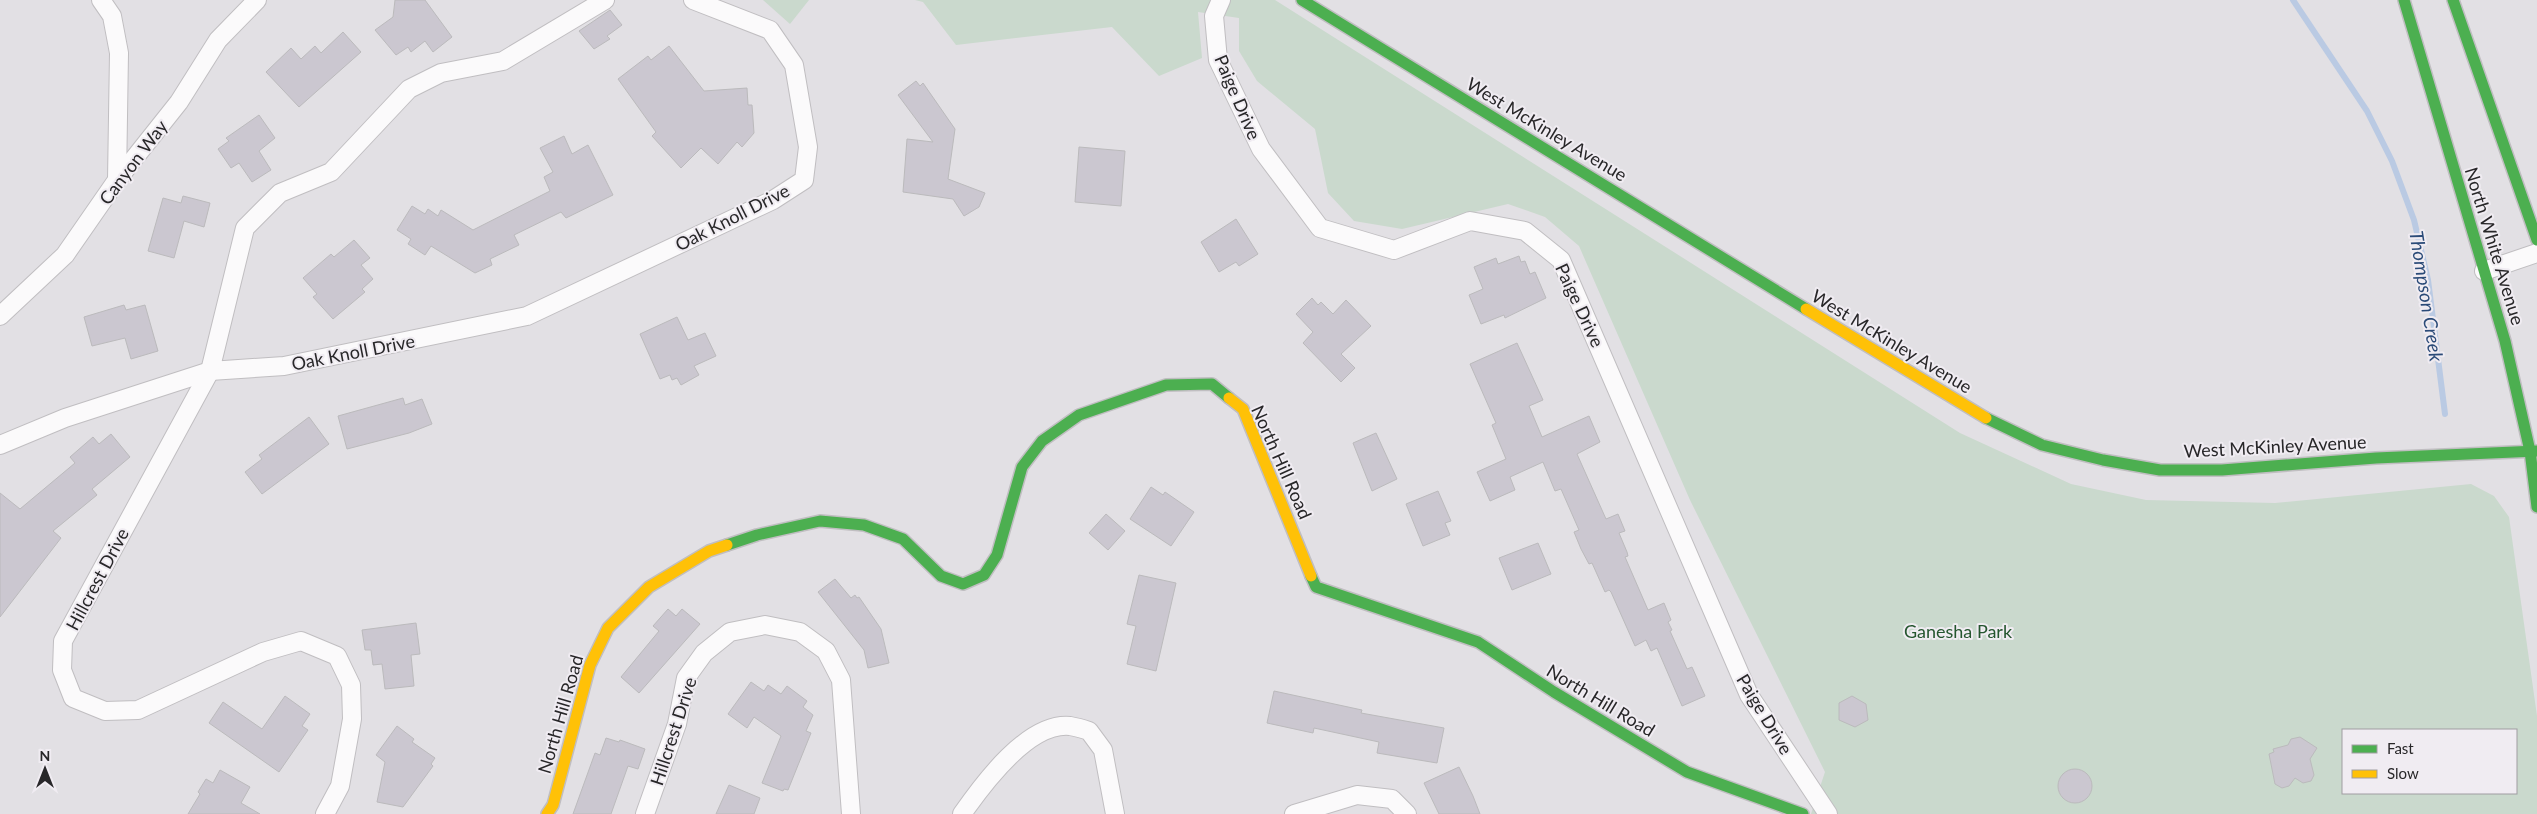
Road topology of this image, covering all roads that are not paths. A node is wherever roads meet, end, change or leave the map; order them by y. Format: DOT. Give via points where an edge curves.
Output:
graph roads {
  1 [pos="101,0"];
  2 [pos="257,0"];
  3 [pos="605,0"];
  4 [pos="693,0"];
  5 [pos="1221,0"];
  6 [pos="1302,0"];
  7 [pos="2404,0"];
  8 [pos="2453,0"];
  9 [pos="118,180"];
  10 [pos="2537,240"];
  11 [pos="2537,254"];
  12 [pos="2484,271"];
  13 [pos="0,316"];
  14 [pos="210,371"];
  15 [pos="0,445"];
  16 [pos="2534,451"];
  17 [pos="2537,506"];
  18 [pos="325,814"];
  19 [pos="547,814"];
  20 [pos="645,814"];
  21 [pos="851,814"];
  22 [pos="962,814"];
  23 [pos="1115,814"];
  24 [pos="1294,814"];
  25 [pos="1407,814"];
  26 [pos="1803,814"];
  27 [pos="1828,814"];
  1 -- 9 [label="street" via="112,16 119,53"];
  2 -- 9 [label="street, Canyon Way" via="218,40 179,102"];
  3 -- 14 [label="street" via="503,61 441,73 409,89 330,172 280,193 245,228"];
  4 -- 14 [label="street, Oak Knoll Drive" via="770,30 794,65 808,147 804,180 773,200 527,316 284,366"];
  5 -- 27 [label="street, Paige Drive" via="1214,16 1218,60 1261,148 1320,228 1394,250 1470,221 1525,231 1562,260 1749,695"];
  6 -- 16 [label="main road, West McKinley Avenue" via="1980,415 2042,445 2103,460 2169,470 2222,470 2376,458"];
  7 -- 12 [label="main road, North White Avenue"];
  8 -- 10 [label="main road"];
  9 -- 13 [label="street, Canyon Way" via="65,254"];
  11 -- 12 [label="street"];
  12 -- 16 [label="main road, North White Avenue"];
  14 -- 15 [label="street" via="65,418"];
  14 -- 18 [label="street, Hillcrest Drive" via="63,641 62,670 73,698 105,711 138,710 263,652 301,641 337,656 351,685 352,719 340,786"];
  16 -- 17 [label="main road, North White Avenue"];
  19 -- 26 [label="main road, North Hill Road" via="553,805 590,665 608,628 649,587 709,551 757,535 820,521 864,525 903,539 941,576 963,584 984,575 997,555 1022,467 1042,441 1079,415 1166,385 1212,384 1243,410 1316,587 1478,642 1687,772"];
  20 -- 21 [label="street, Hillcrest Drive" via="677,724 686,678 704,653 730,632 765,625 800,632 826,651 841,680"];
  22 -- 23 [label="street" via="1007,757 1040,732 1068,726 1089,731 1103,750"];
  24 -- 25 [label="street" via="1357,795 1392,799"];
}
